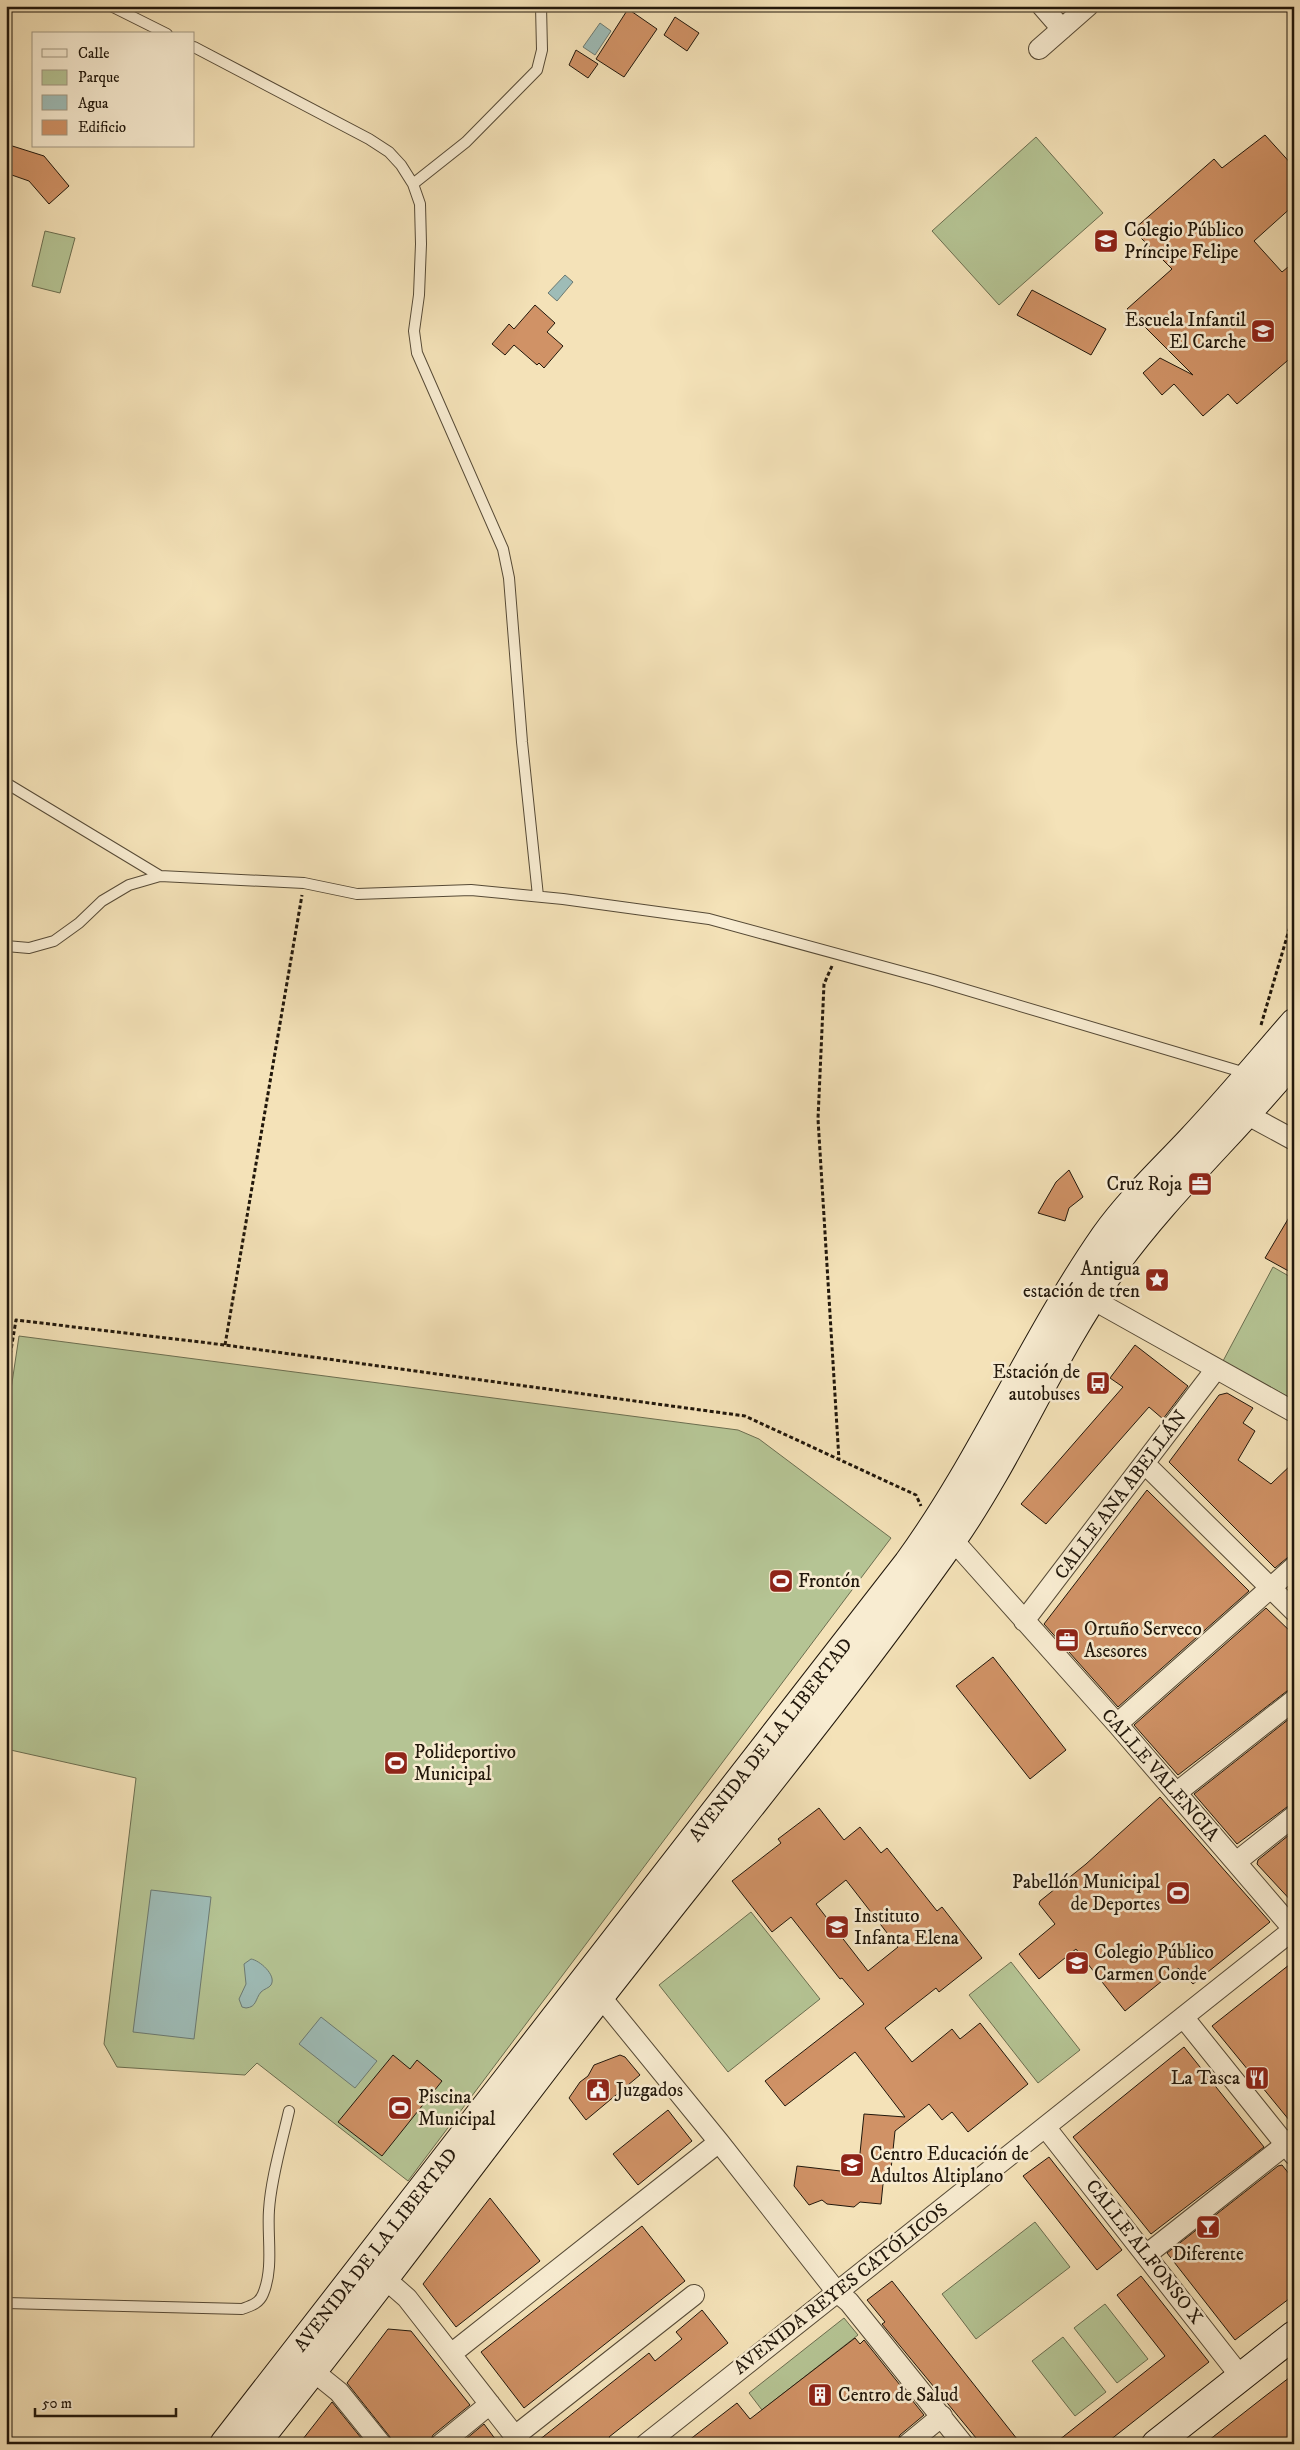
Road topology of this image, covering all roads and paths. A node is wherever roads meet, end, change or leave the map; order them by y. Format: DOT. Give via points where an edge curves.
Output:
graph roads {
  1 [pos="112,6"];
  2 [pos="541,6"];
  3 [pos="1042,6"];
  4 [pos="1088,6"];
  5 [pos="1062,29"];
  6 [pos="163,32"];
  7 [pos="195,48"];
  8 [pos="1039,49"];
  9 [pos="413,184"];
  10 [pos="6,783"];
  11 [pos="160,876"];
  12 [pos="304,882"];
  13 [pos="538,896"];
  14 [pos="1294,913"];
  15 [pos="6,946"];
  16 [pos="846,955"];
  17 [pos="1294,1023"];
  18 [pos="1258,1034"];
  19 [pos="1290,1070"];
  20 [pos="1250,1074"];
  21 [pos="1246,1114"];
  22 [pos="1294,1140"];
  23 [pos="1092,1299"];
  24 [pos="225,1345"];
  25 [pos="1216,1369"];
  26 [pos="6,1380"];
  27 [pos="1294,1412"];
  28 [pos="840,1460"];
  29 [pos="1145,1464"];
  30 [pos="943,1533"];
  31 [pos="1294,1567"];
  32 [pos="1272,1588"];
  33 [pos="1294,1611"];
  34 [pos="1024,1621"];
  35 [pos="1294,1700"];
  36 [pos="1117,1724"];
  37 [pos="1176,1794"];
  38 [pos="1294,1816"];
  39 [pos="1236,1862"];
  40 [pos="1294,1929"];
  41 [pos="591,1989"];
  42 [pos="1184,2018"];
  43 [pos="289,2111"];
  44 [pos="1046,2128"];
  45 [pos="719,2142"];
  46 [pos="1291,2146"];
  47 [pos="1146,2255"];
  48 [pos="376,2271"];
  49 [pos="836,2291"];
  50 [pos="694,2295"];
  51 [pos="6,2303"];
  52 [pos="1294,2335"];
  53 [pos="452,2354"];
  54 [pos="314,2371"];
  55 [pos="1241,2376"];
  56 [pos="490,2404"];
  57 [pos="942,2416"];
  58 [pos="518,2440"];
  59 [pos="1170,2440"];
  60 [pos="224,2444"];
  61 [pos="255,2444"];
  62 [pos="380,2444"];
  63 [pos="441,2444"];
  64 [pos="646,2444"];
  65 [pos="908,2444"];
  66 [pos="963,2444"];
  1 -- 6 [label="lane"];
  2 -- 9 [label="lane" via="542,50 537,70 466,142"];
  3 -- 5 [label="street"];
  4 -- 5 [label="street"];
  5 -- 8 [label="street"];
  7 -- 9 [label="lane" via="390,152"];
  9 -- 13 [label="lane" via="422,220 414,331 418,354 503,549 509,578"];
  10 -- 11 [label="lane"];
  11 -- 12 [label="lane"];
  11 -- 15 [label="lane" via="129,885 102,901 79,923 54,940 30,948"];
  12 -- 13 [label="lane" via="357,894 471,890"];
  12 -- 24 [label="path"];
  13 -- 16 [label="lane" via="709,919"];
  14 -- 18 [label="path"];
  16 -- 20 [label="lane"];
  16 -- 28 [label="path" via="833,964 824,984 818,1118"];
  17 -- 20 [label="main road"];
  19 -- 21 [label="main road"];
  20 -- 30 [label="main road" via="1107,1233 1059,1306 994,1424"];
  21 -- 22 [label="street"];
  21 -- 23 [label="main road" via="1150,1219"];
  23 -- 25 [label="street"];
  23 -- 30 [label="main road"];
  24 -- 26 [label="path" via="16,1320"];
  24 -- 28 [label="path" via="745,1416"];
  25 -- 27 [label="street"];
  25 -- 29 [label="street, CALLE ANA ABELLÁN"];
  28 -- 30 [label="path" via="916,1495 924,1513"];
  29 -- 32 [label="street"];
  29 -- 34 [label="street, CALLE ANA ABELLÁN"];
  30 -- 34 [label="street, CALLE VALENCIA"];
  30 -- 41 [label="main road" via="817,1721"];
  31 -- 32 [label="street"];
  32 -- 33 [label="street"];
  32 -- 36 [label="street"];
  34 -- 36 [label="street, CALLE VALENCIA"];
  35 -- 37 [label="street"];
  36 -- 37 [label="street, CALLE VALENCIA"];
  37 -- 39 [label="street, CALLE VALENCIA"];
  38 -- 39 [label="street"];
  39 -- 40 [label="street, CALLE VALENCIA"];
  40 -- 42 [label="street, AVENIDA REYES CATÓLICOS"];
  41 -- 45 [label="street"];
  41 -- 48 [label="main road"];
  42 -- 44 [label="street, AVENIDA REYES CATÓLICOS"];
  42 -- 46 [label="street"];
  43 -- 51 [label="lane" via="269,2209 267,2277 263,2296 255,2304 242,2309"];
  44 -- 47 [label="street, CALLE ALFONSO X"];
  44 -- 49 [label="street, AVENIDA REYES CATÓLICOS"];
  45 -- 49 [label="street"];
  45 -- 53 [label="street"];
  46 -- 47 [label="street"];
  47 -- 55 [label="street, CALLE ALFONSO X"];
  48 -- 53 [label="street" via="407,2298"];
  48 -- 54 [label="main road"];
  48 -- 60 [label="main road, AVENIDA DE LA LIBERTAD"];
  49 -- 57 [label="street" via="849,2302"];
  49 -- 64 [label="street, AVENIDA REYES CATÓLICOS"];
  50 -- 58 [label="street"];
  52 -- 55 [label="main road"];
  53 -- 56 [label="street"];
  54 -- 61 [label="main road"];
  54 -- 62 [label="street" via="339,2392"];
  55 -- 59 [label="main road"];
  56 -- 58 [label="street"];
  56 -- 63 [label="street"];
  57 -- 65 [label="street"];
  57 -- 66 [label="street"];
}
